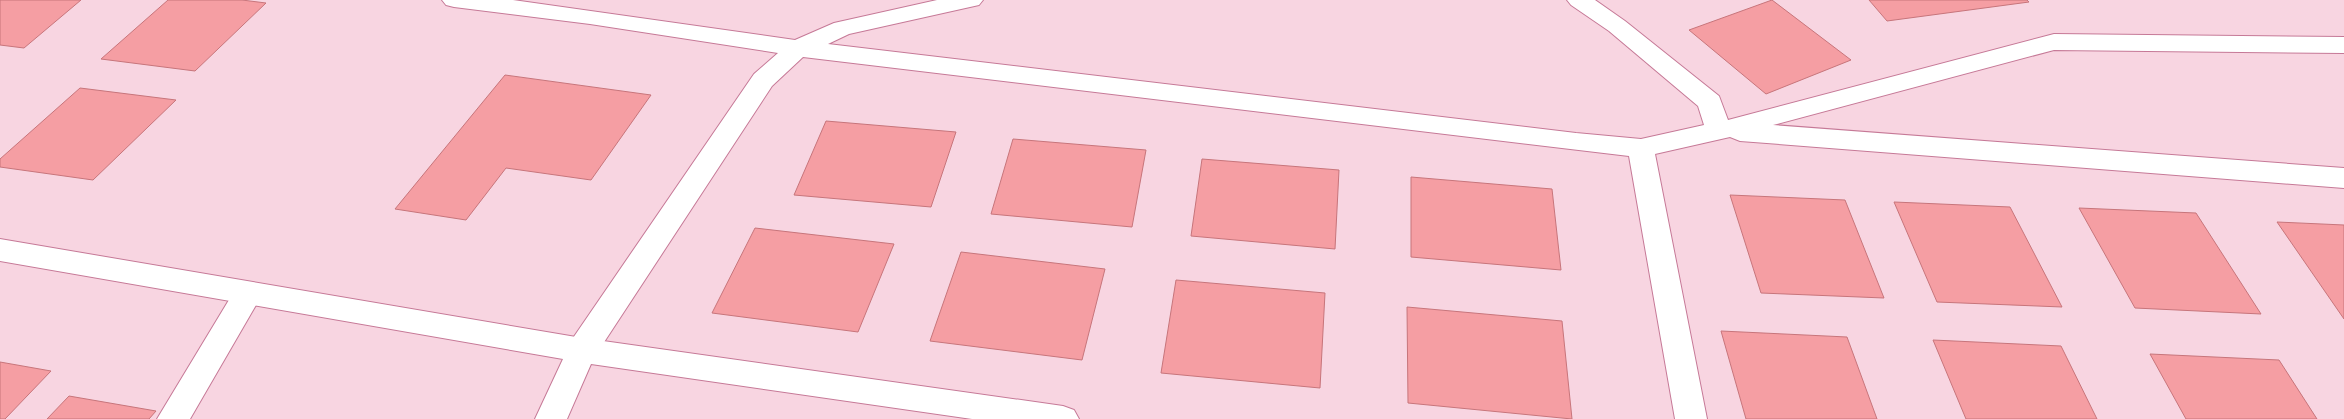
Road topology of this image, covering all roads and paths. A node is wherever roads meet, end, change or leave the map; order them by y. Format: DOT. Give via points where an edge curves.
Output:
graph roads {
  1 [pos="454,0"];
  2 [pos="971,0"];
  3 [pos="1579,0"];
  4 [pos="595,9"];
  5 [pos="798,48"];
  6 [pos="2340,50"];
  7 [pos="1719,131"];
  8 [pos="1641,148"];
  9 [pos="2344,178"];
  10 [pos="0,250"];
  11 [pos="248,293"];
  12 [pos="582,350"];
  13 [pos="173,419"];
  14 [pos="551,419"];
  15 [pos="1063,419"];
  16 [pos="1691,419"];
  1 -- 4 [label="street"];
  2 -- 5 [label="street" via="842,28"];
  3 -- 7 [label="street" via="1617,26 1710,102"];
  4 -- 5 [label="street"];
  5 -- 8 [label="street"];
  5 -- 12 [label="street" via="763,80"];
  6 -- 7 [label="street" via="2054,42"];
  7 -- 8 [label="street"];
  7 -- 9 [label="street"];
  8 -- 16 [label="street"];
  10 -- 11 [label="street"];
  11 -- 12 [label="street"];
  11 -- 13 [label="street"];
  12 -- 14 [label="street"];
  12 -- 15 [label="street"];
}
